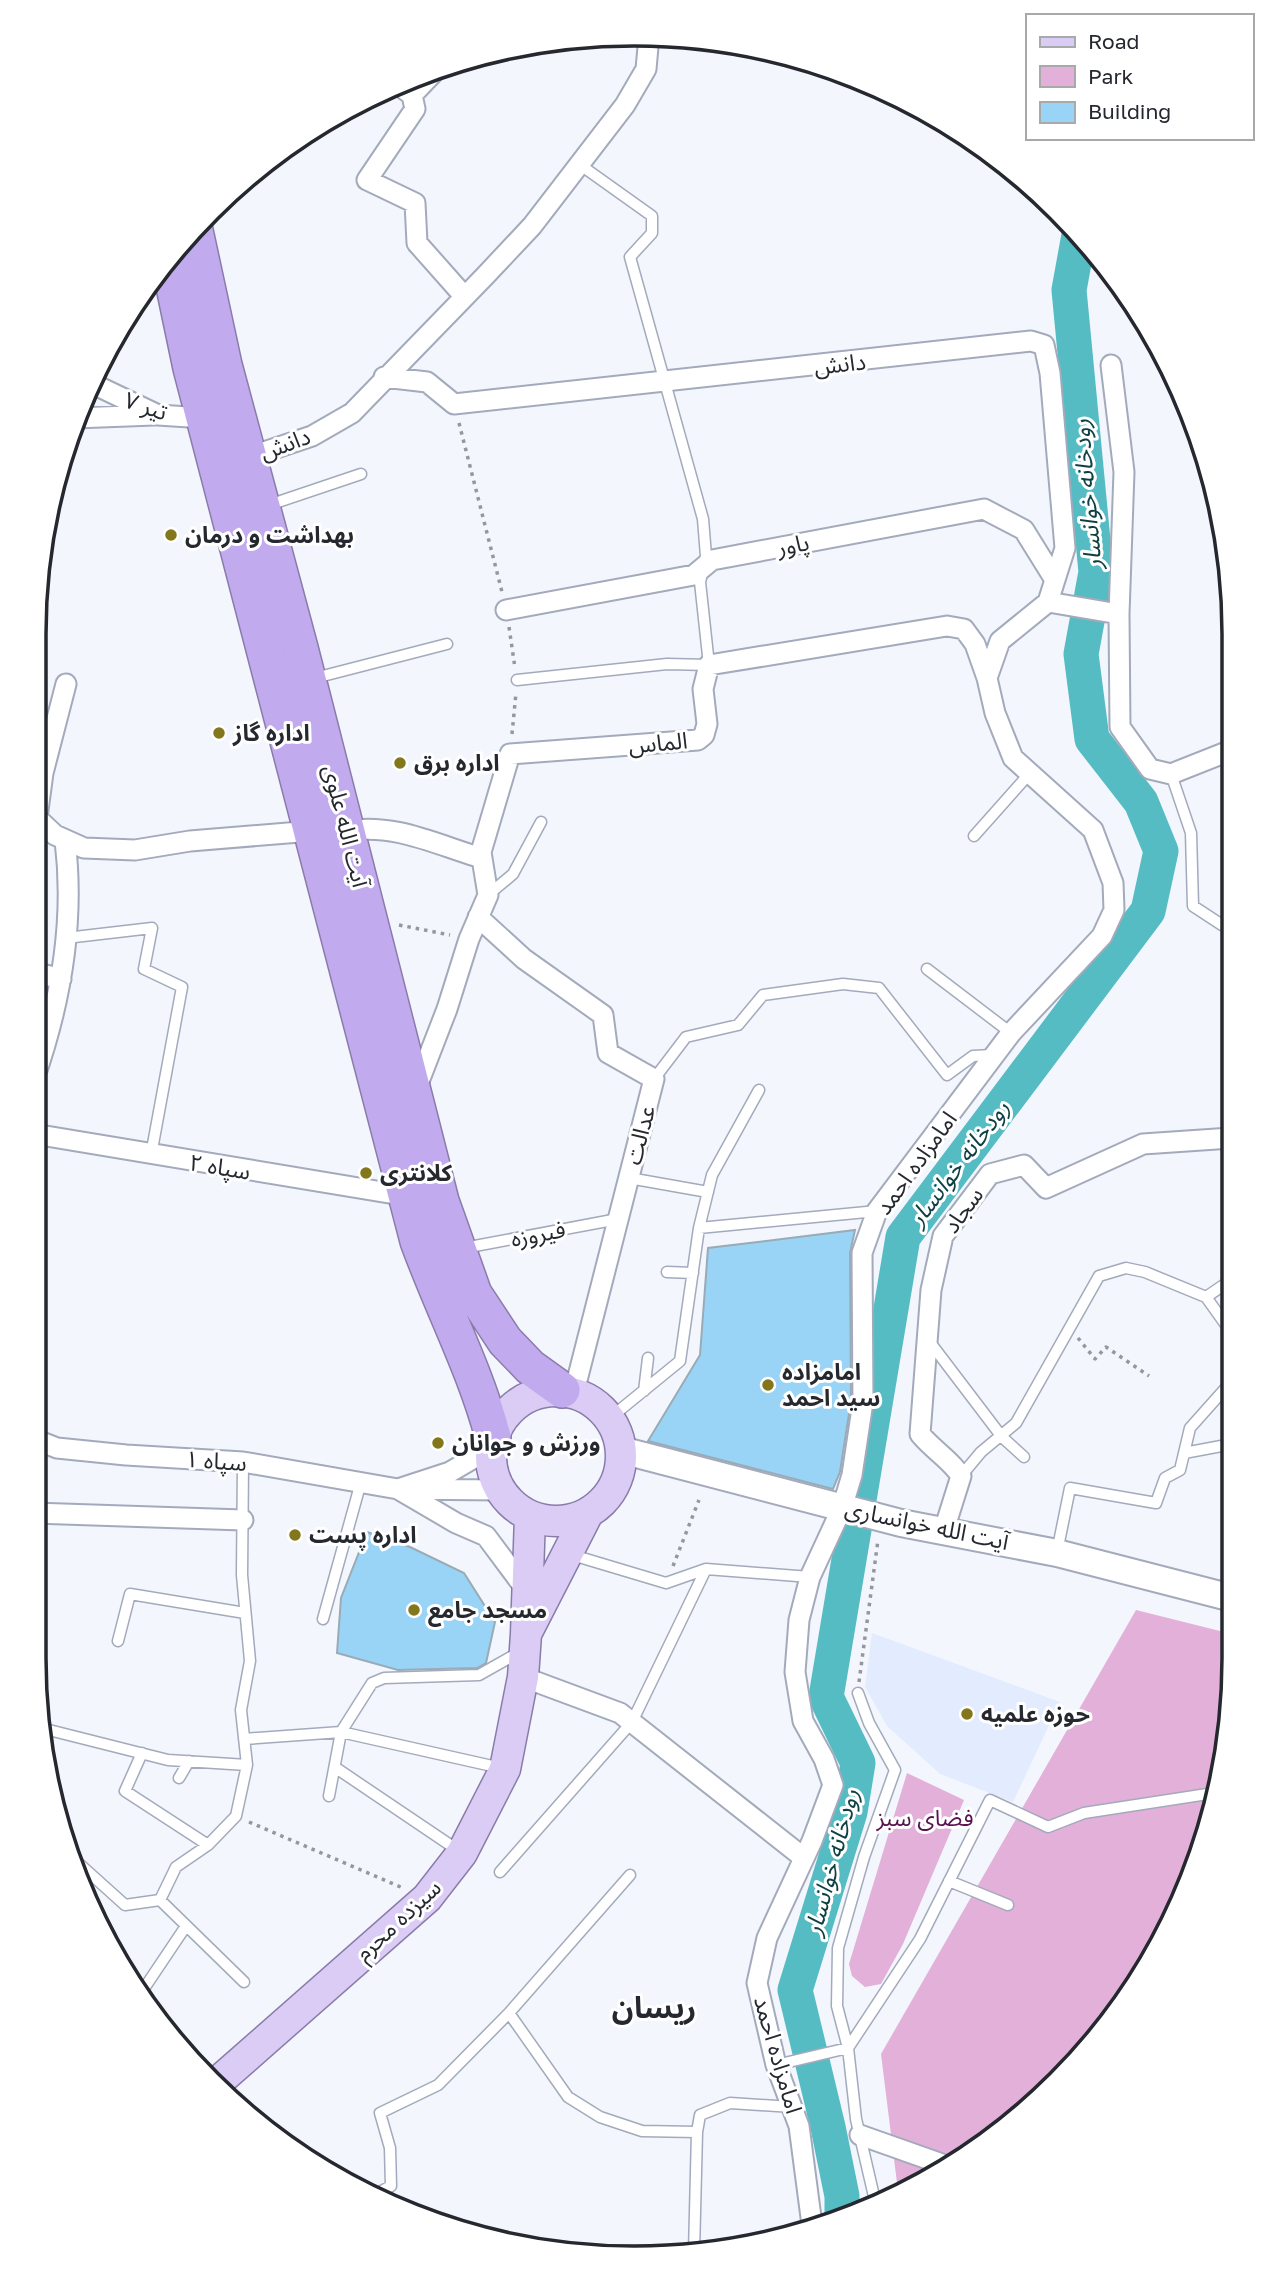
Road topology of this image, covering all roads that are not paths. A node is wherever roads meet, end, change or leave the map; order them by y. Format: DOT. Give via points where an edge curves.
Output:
graph roads {
  1 [pos="648,46"];
  2 [pos="405,91"];
  3 [pos="579,164"];
  4 [pos="197,240"];
  5 [pos="168,275"];
  6 [pos="464,296"];
  7 [pos="1111,365"];
  8 [pos="384,377"];
  9 [pos="665,382"];
  10 [pos="100,387"];
  11 [pos="158,415"];
  12 [pos="87,418"];
  13 [pos="204,418"];
  14 [pos="249,457"];
  15 [pos="361,474"];
  16 [pos="262,508"];
  17 [pos="704,567"];
  18 [pos="1055,580"];
  19 [pos="1048,602"];
  20 [pos="506,611"];
  21 [pos="1119,614"];
  22 [pos="447,644"];
  23 [pos="709,665"];
  24 [pos="987,678"];
  25 [pos="308,680"];
  26 [pos="517,680"];
  27 [pos="66,684"];
  28 [pos="1222,754"];
  29 [pos="46,761"];
  30 [pos="1030,773"];
  31 [pos="1171,774"];
  32 [pos="541,822"];
  33 [pos="46,825"];
  34 [pos="312,831"];
  35 [pos="347,831"];
  36 [pos="974,836"];
  37 [pos="65,840"];
  38 [pos="481,852"];
  39 [pos="488,895"];
  40 [pos="478,917"];
  41 [pos="1222,925"];
  42 [pos="66,938"];
  43 [pos="927,969"];
  44 [pos="46,975"];
  45 [pos="61,979"];
  46 [pos="1012,1033"];
  47 [pos="46,1035"];
  48 [pos="996,1055"];
  49 [pos="654,1079"];
  50 [pos="759,1090"];
  51 [pos="414,1094"];
  52 [pos="46,1136"];
  53 [pos="1222,1139"];
  54 [pos="151,1155"];
  55 [pos="629,1178"];
  56 [pos="708,1192"];
  57 [pos="407,1196"];
  58 [pos="877,1210"];
  59 [pos="619,1219"];
  60 [pos="699,1228"];
  61 [pos="458,1249"];
  62 [pos="667,1272"];
  63 [pos="693,1273"];
  64 [pos="1222,1286"];
  65 [pos="1206,1297"];
  66 [pos="1222,1319"];
  67 [pos="927,1339"];
  68 [pos="648,1358"];
  69 [pos="568,1391"];
  70 [pos="644,1391"];
  71 [pos="1222,1392"];
  72 [pos="610,1418"];
  73 [pos="1002,1437"];
  74 [pos="492,1443"];
  75 [pos="46,1444"];
  76 [pos="1222,1446"];
  77 [pos="621,1450"];
  78 [pos="1184,1453"];
  79 [pos="1024,1457"];
  80 [pos="243,1462"];
  81 [pos="961,1476"];
  82 [pos="360,1482"];
  83 [pos="398,1489"];
  84 [pos="500,1490"];
  85 [pos="842,1508"];
  86 [pos="46,1513"];
  87 [pos="588,1513"];
  88 [pos="530,1516"];
  89 [pos="243,1520"];
  90 [pos="944,1530"];
  91 [pos="567,1553"];
  92 [pos="1057,1553"];
  93 [pos="706,1569"];
  94 [pos="810,1577"];
  95 [pos="527,1591"];
  96 [pos="1222,1595"];
  97 [pos="245,1613"];
  98 [pos="323,1619"];
  99 [pos="118,1641"];
  100 [pos="524,1654"];
  101 [pos="858,1693"];
  102 [pos="632,1722"];
  103 [pos="51,1730"];
  104 [pos="341,1732"];
  105 [pos="244,1739"];
  106 [pos="142,1753"];
  107 [pos="189,1761"];
  108 [pos="247,1765"];
  109 [pos="336,1768"];
  110 [pos="505,1769"];
  111 [pos="179,1778"];
  112 [pos="1205,1794"];
  113 [pos="329,1796"];
  114 [pos="208,1845"];
  115 [pos="462,1853"];
  116 [pos="804,1858"];
  117 [pos="84,1868"];
  118 [pos="500,1872"];
  119 [pos="630,1875"];
  120 [pos="949,1881"];
  121 [pos="160,1900"];
  122 [pos="1008,1905"];
  123 [pos="186,1926"];
  124 [pos="244,1982"];
  125 [pos="146,1986"];
  126 [pos="509,2013"];
  127 [pos="848,2048"];
  128 [pos="776,2065"];
  129 [pos="222,2078"];
  130 [pos="792,2107"];
  131 [pos="696,2132"];
  132 [pos="860,2135"];
  133 [pos="937,2162"];
  134 [pos="383,2190"];
  135 [pos="874,2195"];
  136 [pos="811,2219"];
  137 [pos="694,2243"];
  1 -- 3 [label="street, دانش" via="646,69 637,87"];
  2 -- 6 [label="street" via="415,109 367,180 415,203 417,243"];
  3 -- 6 [label="street, دانش" via="531,226"];
  3 -- 9 [label="lane" via="652,216 652,233 631,257"];
  4 -- 14 [label="highway, آیت الله علوی"];
  5 -- 13 [label="highway, آیت الله علوی"];
  6 -- 8 [label="street, دانش"];
  7 -- 21 [label="street" via="1124,472"];
  8 -- 9 [label="street, دانش" via="427,382 454,404"];
  8 -- 14 [label="street, دانش" via="352,412 313,436"];
  9 -- 17 [label="lane" via="703,519"];
  9 -- 18 [label="street, دانش" via="1031,341 1044,345 1065,548"];
  10 -- 11 [label="street, ۷ تیر"];
  11 -- 12 [label="street"];
  11 -- 13 [label="street, ۷ تیر"];
  13 -- 34 [label="highway, آیت الله علوی"];
  14 -- 16 [label="highway, آیت الله علوی"];
  15 -- 16 [label="lane"];
  16 -- 25 [label="highway, آیت الله علوی"];
  17 -- 18 [label="street, پاور" via="712,560 984,509 1024,530"];
  17 -- 20 [label="street, پاور" via="694,575"];
  17 -- 23 [label="lane" via="700,582"];
  18 -- 19 [label="street, دانش"];
  19 -- 21 [label="street"];
  19 -- 24 [label="street" via="1000,641"];
  21 -- 31 [label="street" via="1120,727 1150,769"];
  22 -- 25 [label="lane"];
  23 -- 24 [label="street" via="947,626 964,629 975,644"];
  23 -- 26 [label="lane" via="667,664"];
  23 -- 38 [label="street, الماس" via="703,689 707,724 698,740 510,754"];
  24 -- 30 [label="street, امامزاده احمد" via="1013,758"];
  25 -- 35 [label="highway, آیت الله علوی"];
  27 -- 29 [label="street"];
  28 -- 31 [label="street"];
  30 -- 36 [label="lane"];
  30 -- 46 [label="street, امامزاده احمد" via="1093,830 1113,883 1114,911 1102,936"];
  31 -- 41 [label="lane" via="1191,833 1193,906"];
  32 -- 39 [label="lane" via="513,874"];
  33 -- 37 [label="street"];
  34 -- 37 [label="street" via="135,850 84,848"];
  34 -- 57 [label="highway, آیت الله علوی"];
  35 -- 38 [label="street" via="391,829 475,856"];
  35 -- 51 [label="highway, آیت الله علوی"];
  37 -- 42 [label="street" via="71,883"];
  38 -- 39 [label="street"];
  39 -- 40 [label="street"];
  40 -- 49 [label="street, عدالت" via="524,959 603,1015 608,1053"];
  40 -- 51 [label="street"];
  42 -- 45 [label="street"];
  42 -- 54 [label="lane" via="152,928 144,969 182,986"];
  43 -- 46 [label="lane"];
  44 -- 45 [label="street"];
  45 -- 47 [label="street"];
  46 -- 48 [label="street, امامزاده احمد"];
  48 -- 49 [label="lane" via="974,1056 947,1075 879,988 843,984 763,995 738,1025 686,1037"];
  48 -- 58 [label="street, امامزاده احمد"];
  49 -- 55 [label="street, عدالت"];
  50 -- 56 [label="lane" via="712,1175"];
  51 -- 61 [label="highway, آیت الله علوی"];
  52 -- 54 [label="street, سپاه ۲"];
  53 -- 67 [label="street, سجاد" via="1143,1144 1046,1188 1024,1165 990,1174 943,1236 931,1290"];
  54 -- 57 [label="street, سپاه ۲"];
  55 -- 56 [label="lane"];
  55 -- 59 [label="street, عدالت"];
  56 -- 60 [label="lane"];
  57 -- 74 [label="highway, آیت الله علوی" via="441,1304 483,1398"];
  58 -- 60 [label="lane"];
  58 -- 85 [label="street, امامزاده احمد" via="863,1253 863,1402"];
  59 -- 61 [label="lane, فیروزه"];
  59 -- 69 [label="street, عدالت"];
  60 -- 63 [label="lane"];
  61 -- 69 [label="highway, آیت الله علوی" via="474,1294 505,1341 530,1367"];
  62 -- 63 [label="lane"];
  63 -- 70 [label="lane" via="680,1361"];
  64 -- 65 [label="lane"];
  65 -- 66 [label="lane"];
  65 -- 73 [label="lane" via="1126,1268 1099,1276 1016,1423"];
  67 -- 73 [label="lane"];
  67 -- 81 [label="street, سجاد" via="920,1434"];
  68 -- 70 [label="lane"];
  69 -- 72 [label="main road" via="594,1402"];
  69 -- 74 [label="main road" via="544,1391 512,1406 500,1420"];
  70 -- 72 [label="lane"];
  71 -- 78 [label="lane" via="1190,1428"];
  72 -- 77 [label="main road"];
  73 -- 79 [label="lane"];
  73 -- 81 [label="lane" via="981,1452"];
  74 -- 83 [label="street" via="450,1472"];
  74 -- 84 [label="main road" via="492,1469"];
  75 -- 80 [label="street, سپاه ۱" via="112,1454"];
  76 -- 78 [label="lane"];
  77 -- 85 [label="main road, آیت الله خوانساری"];
  77 -- 87 [label="main road" via="614,1486"];
  78 -- 92 [label="lane" via="1180,1470 1165,1478 1156,1503 1070,1488"];
  80 -- 82 [label="street, سپاه ۱"];
  80 -- 89 [label="lane"];
  81 -- 90 [label="street"];
  82 -- 83 [label="street, سپاه ۱"];
  82 -- 98 [label="lane"];
  83 -- 84 [label="street"];
  83 -- 95 [label="street" via="486,1536"];
  84 -- 88 [label="main road"];
  85 -- 90 [label="main road, آیت الله خوانساری"];
  85 -- 94 [label="street, امامزاده احمد"];
  86 -- 89 [label="street"];
  87 -- 88 [label="main road" via="560,1521"];
  87 -- 91 [label="main road"];
  88 -- 95 [label="main road"];
  89 -- 97 [label="lane"];
  90 -- 92 [label="main road, آیت الله خوانساری"];
  91 -- 93 [label="lane" via="666,1583"];
  91 -- 100 [label="main road"];
  92 -- 96 [label="main road, آیت الله خوانساری"];
  93 -- 94 [label="lane"];
  93 -- 102 [label="lane"];
  94 -- 116 [label="street, امامزاده احمد" via="799,1620 795,1672 803,1721 833,1785"];
  95 -- 100 [label="main road"];
  97 -- 99 [label="lane" via="130,1594"];
  97 -- 105 [label="lane" via="250,1661 241,1710"];
  100 -- 102 [label="street"];
  100 -- 104 [label="lane" via="479,1675 372,1683"];
  100 -- 110 [label="main road, سیزده محرم"];
  101 -- 127 [label="lane" via="895,1770 838,1948 837,2006"];
  102 -- 116 [label="street"];
  102 -- 118 [label="lane"];
  103 -- 106 [label="lane"];
  104 -- 105 [label="lane"];
  104 -- 109 [label="lane"];
  104 -- 110 [label="lane"];
  105 -- 108 [label="lane"];
  106 -- 107 [label="lane"];
  106 -- 114 [label="lane" via="125,1791"];
  107 -- 108 [label="lane"];
  107 -- 111 [label="lane"];
  108 -- 114 [label="lane" via="236,1816"];
  109 -- 113 [label="lane"];
  109 -- 115 [label="lane"];
  110 -- 115 [label="main road, سیزده محرم"];
  112 -- 120 [label="lane" via="1084,1813 1048,1827 990,1800"];
  114 -- 121 [label="lane" via="176,1867"];
  115 -- 129 [label="main road, سیزده محرم" via="428,1898"];
  116 -- 128 [label="street, امامزاده احمد" via="767,1938 757,1983"];
  117 -- 121 [label="lane" via="125,1905"];
  119 -- 126 [label="lane"];
  120 -- 122 [label="lane"];
  120 -- 127 [label="lane" via="920,1939"];
  121 -- 123 [label="lane"];
  123 -- 124 [label="lane"];
  123 -- 125 [label="lane"];
  126 -- 131 [label="lane" via="568,2097 600,2117 642,2131"];
  126 -- 134 [label="lane" via="438,2085 380,2113 390,2148 391,2186"];
  127 -- 128 [label="lane"];
  127 -- 132 [label="lane"];
  128 -- 130 [label="street, امامزاده احمد"];
  130 -- 131 [label="lane" via="730,2104 700,2115"];
  130 -- 136 [label="street, امامزاده احمد" via="799,2126"];
  131 -- 137 [label="lane"];
  132 -- 133 [label="street"];
  132 -- 135 [label="lane"];
}
